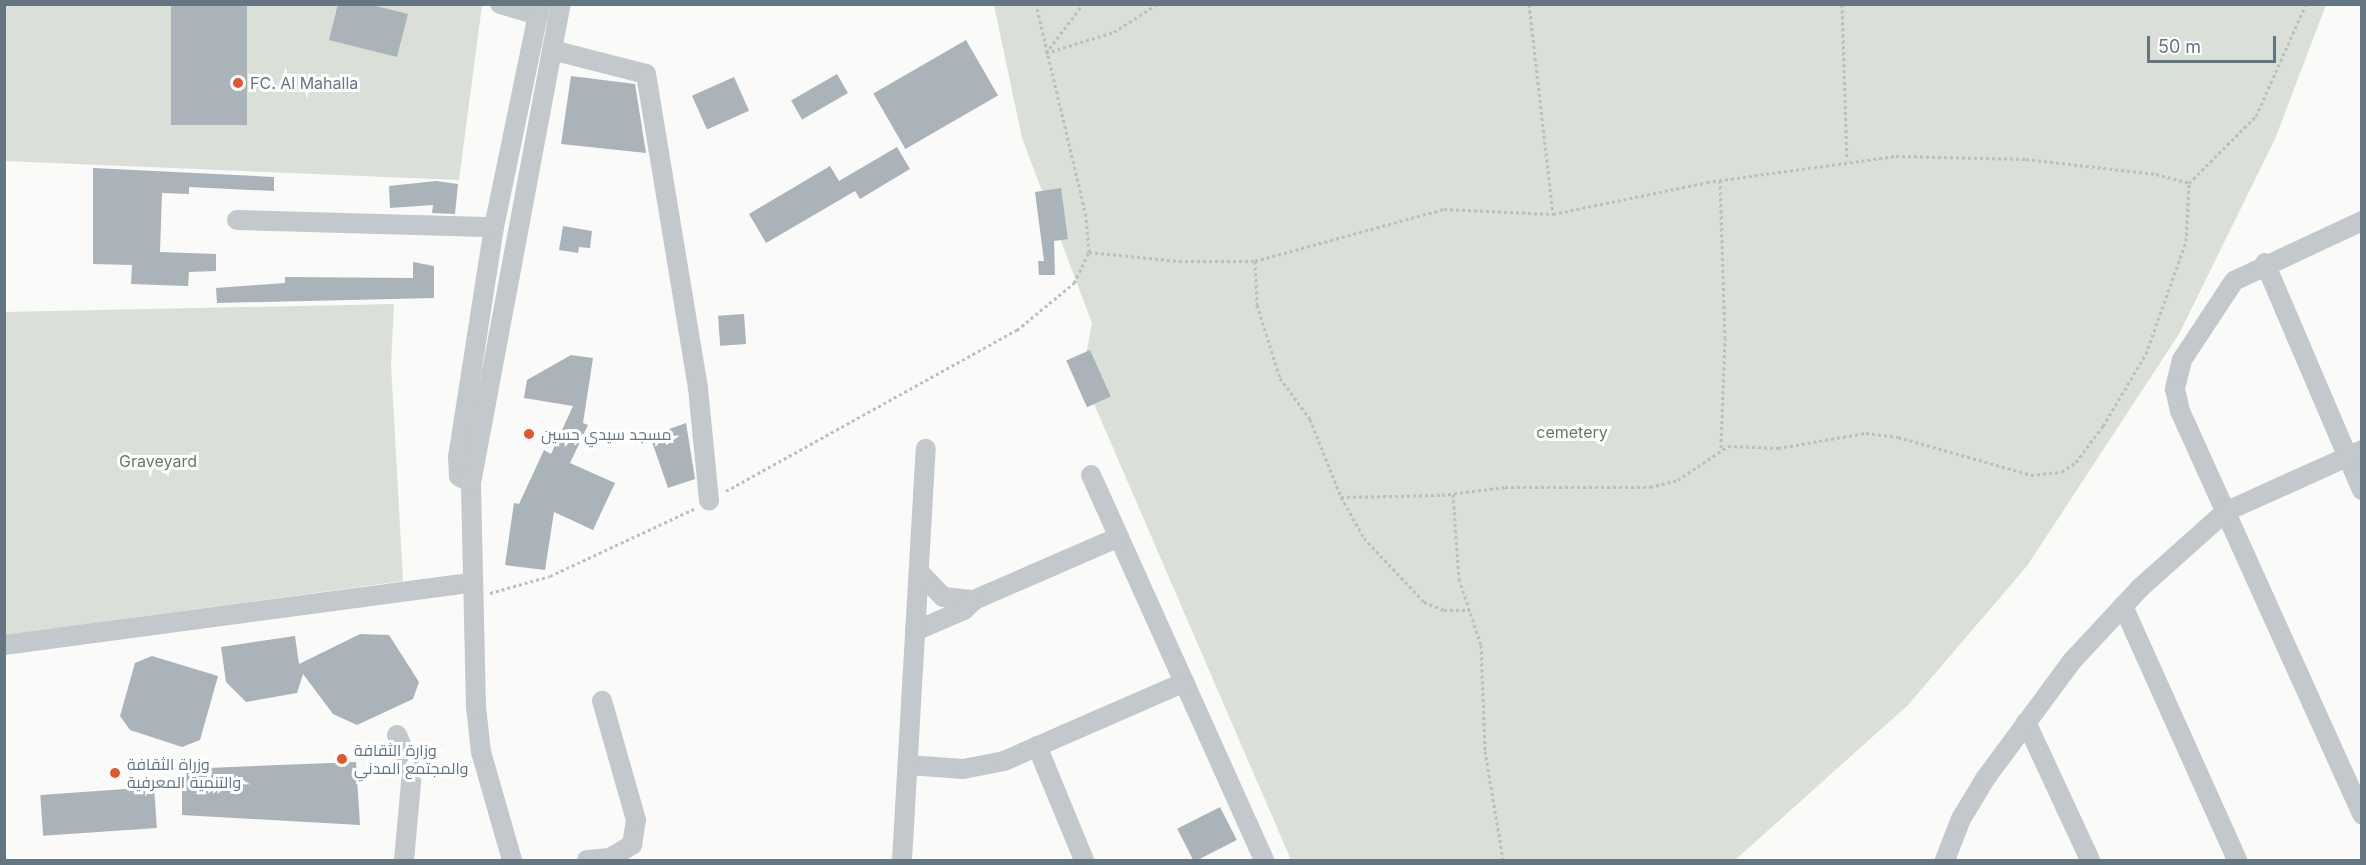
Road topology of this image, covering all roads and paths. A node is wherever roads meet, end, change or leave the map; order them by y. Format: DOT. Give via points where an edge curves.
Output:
graph roads {
  1 [pos="500,4"];
  2 [pos="561,4"];
  3 [pos="1036,4"];
  4 [pos="1083,4"];
  5 [pos="1157,4"];
  6 [pos="1529,4"];
  7 [pos="1842,4"];
  8 [pos="2306,4"];
  9 [pos="539,10"];
  10 [pos="552,50"];
  11 [pos="1046,53"];
  12 [pos="1847,160"];
  13 [pos="1720,180"];
  14 [pos="2189,183"];
  15 [pos="1553,214"];
  16 [pos="237,220"];
  17 [pos="2361,221"];
  18 [pos="494,227"];
  19 [pos="1089,252"];
  20 [pos="1255,261"];
  21 [pos="2265,263"];
  22 [pos="1721,448"];
  23 [pos="926,449"];
  24 [pos="2354,453"];
  25 [pos="1091,475"];
  26 [pos="471,483"];
  27 [pos="2361,490"];
  28 [pos="1453,494"];
  29 [pos="1341,497"];
  30 [pos="710,500"];
  31 [pos="2225,512"];
  32 [pos="1119,537"];
  33 [pos="920,573"];
  34 [pos="470,590"];
  35 [pos="974,600"];
  36 [pos="2122,606"];
  37 [pos="1470,610"];
  38 [pos="915,632"];
  39 [pos="4,645"];
  40 [pos="1185,682"];
  41 [pos="602,701"];
  42 [pos="2026,722"];
  43 [pos="397,735"];
  44 [pos="1037,746"];
  45 [pos="908,765"];
  46 [pos="2361,815"];
  47 [pos="404,861"];
  48 [pos="512,861"];
  49 [pos="587,861"];
  50 [pos="902,861"];
  51 [pos="1084,861"];
  52 [pos="1264,861"];
  53 [pos="1503,861"];
  54 [pos="1945,861"];
  55 [pos="2090,861"];
  56 [pos="2237,861"];
  1 -- 9 [label="street"];
  2 -- 10 [label="street"];
  3 -- 11 [label="path"];
  4 -- 11 [label="path"];
  5 -- 11 [label="path" via="1114,32"];
  6 -- 15 [label="path"];
  7 -- 12 [label="path"];
  8 -- 14 [label="path" via="2256,116"];
  9 -- 18 [label="street"];
  10 -- 26 [label="street"];
  10 -- 30 [label="street" via="646,74 698,388"];
  11 -- 19 [label="path" via="1086,216"];
  12 -- 13 [label="path"];
  12 -- 14 [label="path" via="1938,155 2026,159 2156,174"];
  13 -- 15 [label="path"];
  13 -- 22 [label="path" via="1725,337"];
  14 -- 22 [label="path" via="2186,241 2146,354 2103,426 2076,462 2062,472 2031,475 1898,437 1866,433 1778,448"];
  15 -- 20 [label="path" via="1444,209"];
  16 -- 18 [label="street"];
  17 -- 21 [label="street"];
  18 -- 26 [label="street" via="458,457 459,476"];
  19 -- 20 [label="path" via="1179,261"];
  19 -- 30 [label="path" via="1062,296 1017,330"];
  20 -- 29 [label="path" via="1257,305 1280,378 1315,429"];
  21 -- 24 [label="street"];
  21 -- 31 [label="street" via="2221,294 2176,378 2180,411"];
  22 -- 28 [label="path" via="1689,475 1650,487 1505,487"];
  23 -- 33 [label="street"];
  24 -- 27 [label="street"];
  24 -- 31 [label="street"];
  25 -- 32 [label="street"];
  26 -- 34 [label="street"];
  28 -- 29 [label="path"];
  28 -- 37 [label="path" via="1457,566"];
  29 -- 37 [label="path" via="1377,556 1424,602 1444,610"];
  30 -- 34 [label="path" via="550,576"];
  31 -- 36 [label="street"];
  31 -- 46 [label="street"];
  32 -- 35 [label="street"];
  32 -- 40 [label="street"];
  33 -- 35 [label="street" via="943,597"];
  33 -- 38 [label="street"];
  34 -- 39 [label="street"];
  34 -- 48 [label="street" via="482,752"];
  35 -- 38 [label="street" via="964,610"];
  36 -- 42 [label="street" via="2072,661"];
  36 -- 56 [label="street"];
  37 -- 53 [label="path" via="1481,645 1485,751"];
  38 -- 45 [label="street"];
  40 -- 44 [label="street"];
  40 -- 52 [label="street"];
  41 -- 49 [label="street" via="636,820 632,845 610,858"];
  42 -- 54 [label="street" via="1972,798"];
  42 -- 55 [label="street"];
  43 -- 47 [label="street" via="412,771"];
  44 -- 45 [label="street" via="983,767"];
  44 -- 51 [label="street"];
  45 -- 50 [label="street"];
}
